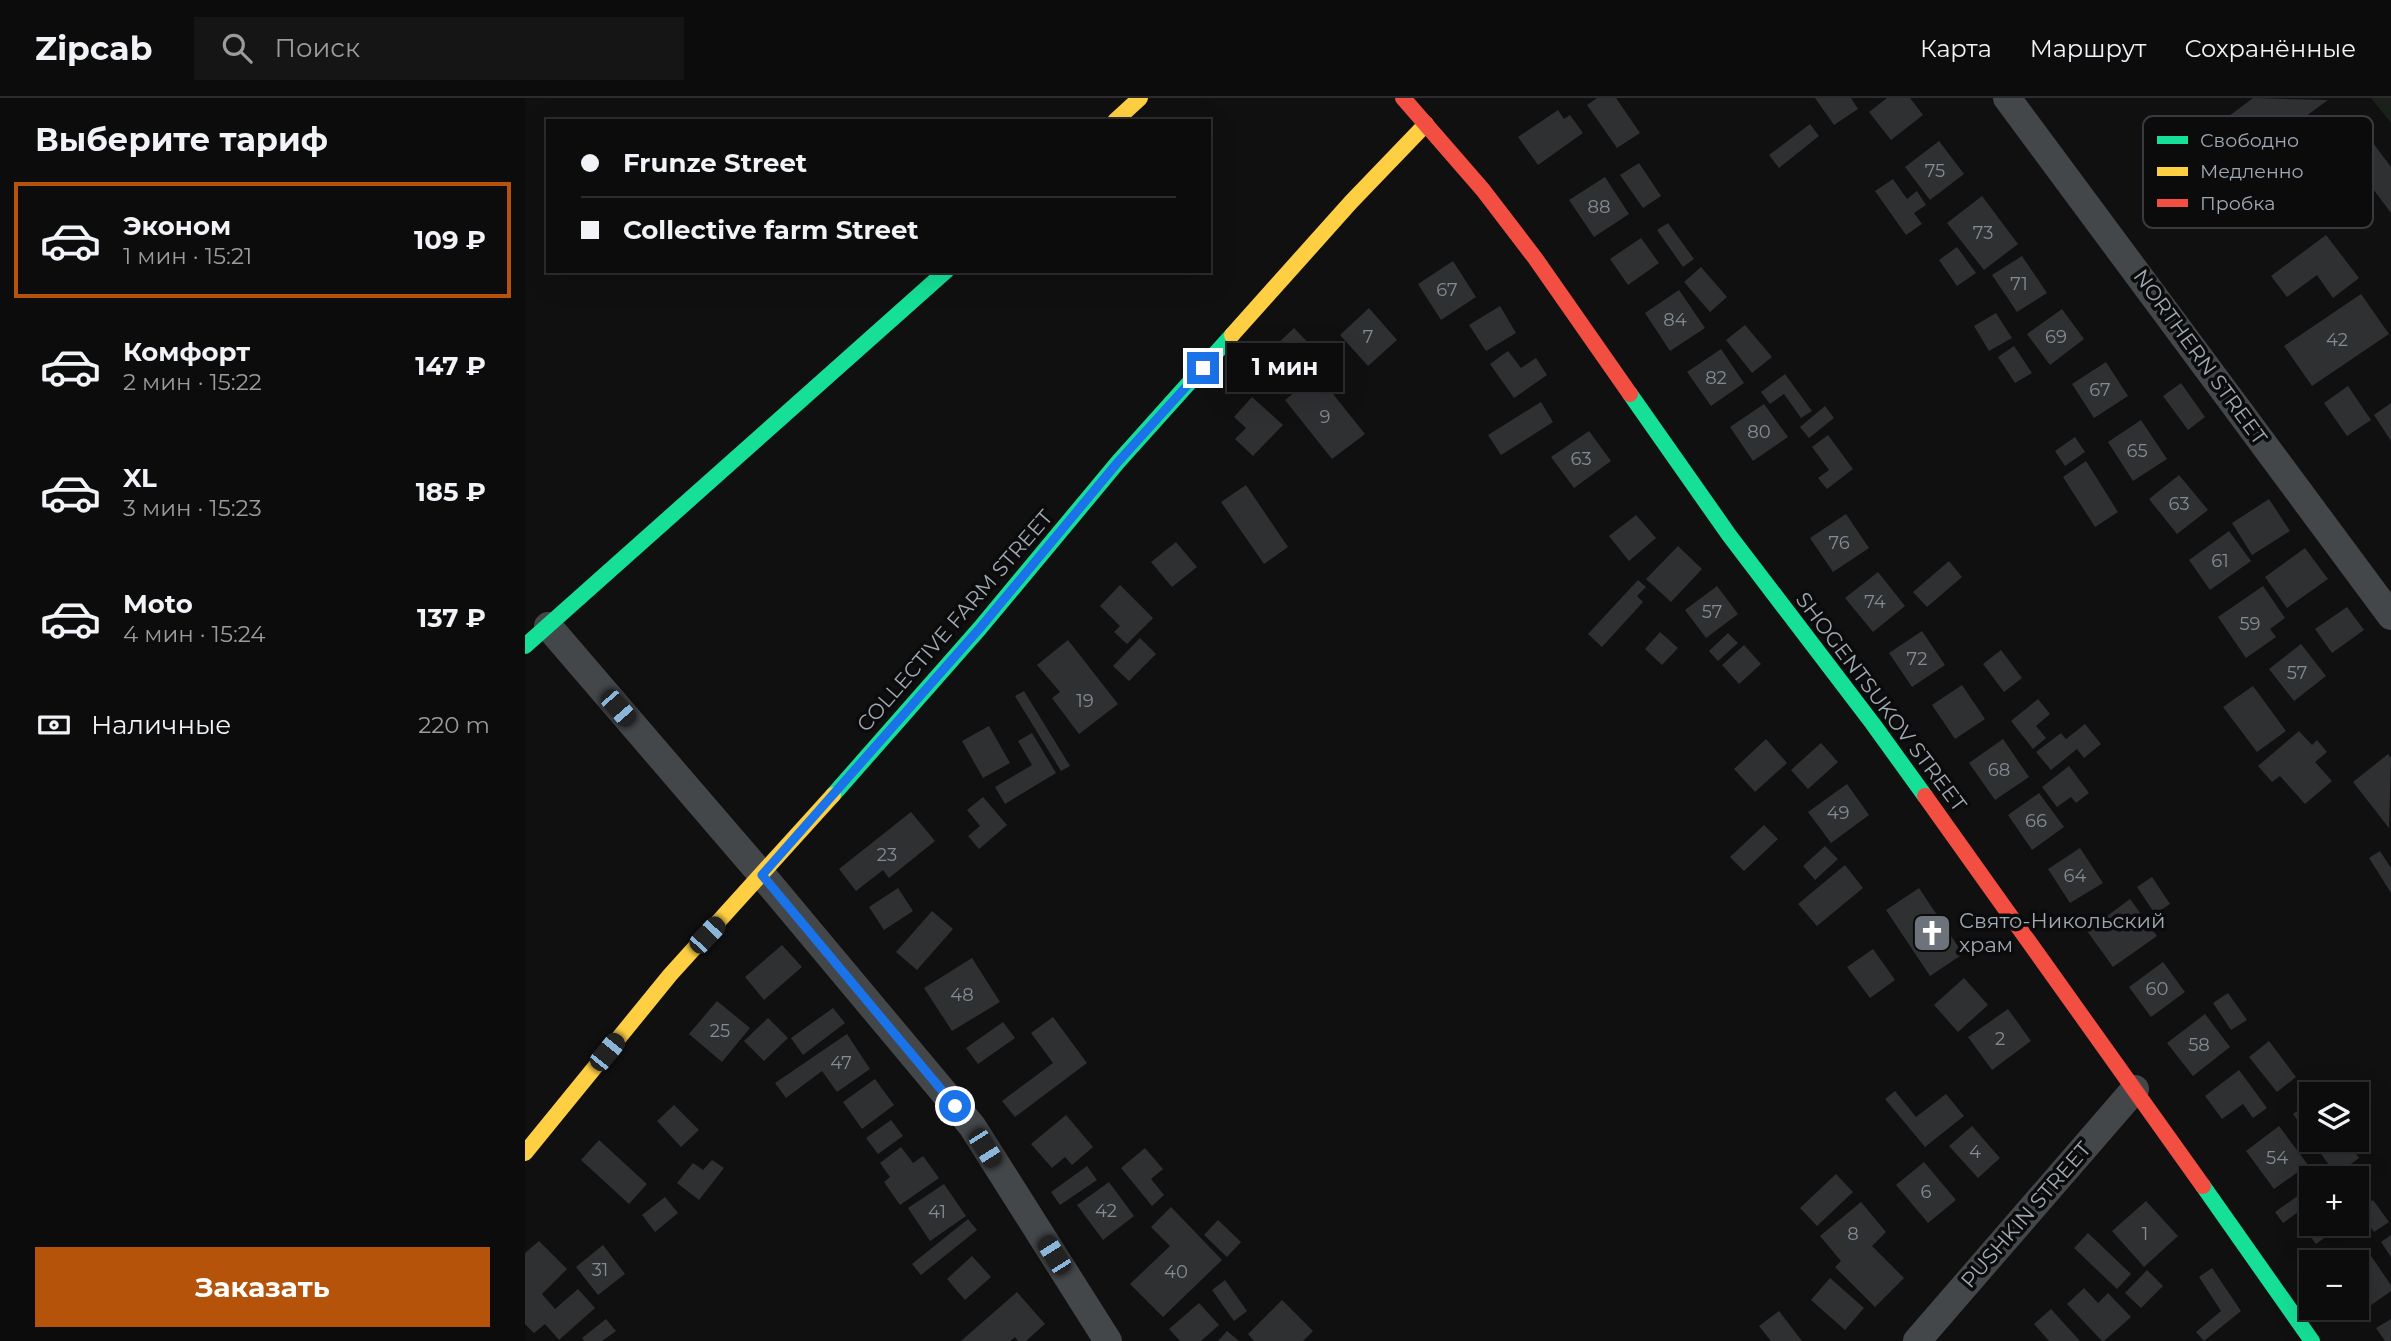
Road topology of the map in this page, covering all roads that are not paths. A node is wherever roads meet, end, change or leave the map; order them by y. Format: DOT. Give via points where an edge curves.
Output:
graph roads {
  1 [pos="1140,98"];
  2 [pos="1403,98"];
  3 [pos="2007,98"];
  4 [pos="1117,119"];
  5 [pos="1426,124"];
  6 [pos="944,273"];
  7 [pos="2391,616"];
  8 [pos="548,626"];
  9 [pos="525,646"];
  10 [pos="762,875"];
  11 [pos="2135,1089"];
  12 [pos="525,1153"];
  13 [pos="1108,1341"];
  14 [pos="1917,1341"];
  15 [pos="2312,1341"];
  1 -- 4 [label="street"];
  2 -- 5 [label="street, SHOGENTSUKOV STREET"];
  3 -- 7 [label="street, NORTHERN STREET"];
  5 -- 10 [label="street, COLLECTIVE FARM STREET" via="1118,462 980,628"];
  5 -- 11 [label="street, SHOGENTSUKOV STREET" via="1535,258 1729,535 1873,724"];
  6 -- 8 [label="street"];
  8 -- 9 [label="street"];
  8 -- 10 [label="street"];
  10 -- 12 [label="street, COLLECTIVE FARM STREET" via="670,975"];
  10 -- 13 [label="street" via="972,1126"];
  11 -- 14 [label="street, PUSHKIN STREET"];
  11 -- 15 [label="street, SHOGENTSUKOV STREET"];
}
